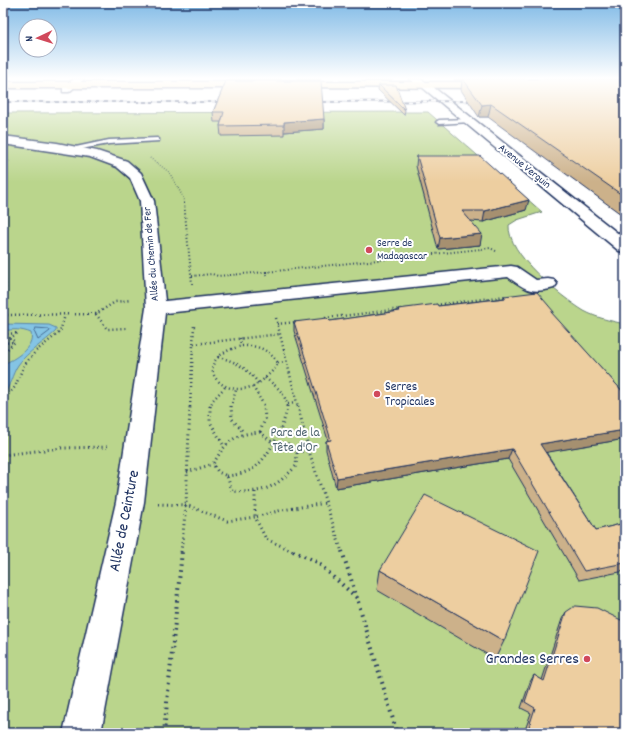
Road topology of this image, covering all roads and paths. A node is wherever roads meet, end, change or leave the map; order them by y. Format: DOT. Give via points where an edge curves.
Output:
graph roads {
  1 [pos="459,113"];
  2 [pos="468,121"];
  3 [pos="439,122"];
  4 [pos="3,140"];
  5 [pos="157,140"];
  6 [pos="70,149"];
  7 [pos="625,247"];
  8 [pos="502,254"];
  9 [pos="3,263"];
  10 [pos="266,272"];
  11 [pos="548,284"];
  12 [pos="404,309"];
  13 [pos="155,311"];
  14 [pos="96,314"];
  15 [pos="4,315"];
  16 [pos="65,315"];
  17 [pos="325,318"];
  18 [pos="301,321"];
  19 [pos="277,324"];
  20 [pos="3,334"];
  21 [pos="240,338"];
  22 [pos="15,342"];
  23 [pos="3,343"];
  24 [pos="194,344"];
  25 [pos="241,346"];
  26 [pos="3,353"];
  27 [pos="218,357"];
  28 [pos="287,362"];
  29 [pos="278,363"];
  30 [pos="265,378"];
  31 [pos="259,384"];
  32 [pos="226,386"];
  33 [pos="253,387"];
  34 [pos="236,390"];
  35 [pos="3,400"];
  36 [pos="296,403"];
  37 [pos="288,404"];
  38 [pos="260,432"];
  39 [pos="244,433"];
  40 [pos="273,443"];
  41 [pos="224,446"];
  42 [pos="138,447"];
  43 [pos="309,451"];
  44 [pos="297,452"];
  45 [pos="3,455"];
  46 [pos="213,464"];
  47 [pos="187,472"];
  48 [pos="227,476"];
  49 [pos="255,492"];
  50 [pos="130,502"];
  51 [pos="326,503"];
  52 [pos="255,517"];
  53 [pos="357,598"];
  54 [pos="82,733"];
  55 [pos="397,733"];
  1 -- 2 [label="street, Avenue Verguin"];
  2 -- 3 [label="lane"];
  2 -- 7 [label="street, Avenue Verguin"];
  4 -- 6 [label="street, Allée du Chemin de Fer"];
  5 -- 6 [label="lane" via="109,142"];
  6 -- 13 [label="street, Allée du Chemin de Fer" via="122,164 136,176 147,201"];
  8 -- 10 [label="path" via="490,248"];
  9 -- 15 [label="path"];
  11 -- 13 [label="street" via="533,286 511,271"];
  12 -- 17 [label="path"];
  13 -- 14 [label="path" via="115,302"];
  13 -- 14 [label="path" via="107,329"];
  13 -- 42 [label="street, Allée de Ceinture"];
  14 -- 16 [label="path"];
  15 -- 16 [label="path"];
  16 -- 35 [label="path" via="60,332 36,351 24,365 16,387"];
  18 -- 19 [label="path"];
  20 -- 22 [label="path" via="18,333 10,338"];
  21 -- 24 [label="path"];
  21 -- 25 [label="path"];
  21 -- 28 [label="path" via="280,334"];
  22 -- 23 [label="path"];
  22 -- 26 [label="path"];
  25 -- 27 [label="path"];
  25 -- 29 [label="path" via="265,349"];
  27 -- 31 [label="path" via="245,366"];
  27 -- 32 [label="path" via="212,366 212,373"];
  28 -- 29 [label="path"];
  28 -- 36 [label="path"];
  29 -- 30 [label="path"];
  30 -- 31 [label="path"];
  30 -- 37 [label="path" via="280,388"];
  31 -- 33 [label="path"];
  32 -- 34 [label="path"];
  32 -- 41 [label="path" via="210,403 209,414 215,434"];
  33 -- 34 [label="path"];
  33 -- 38 [label="path" via="265,404 265,421"];
  34 -- 39 [label="path" via="230,414 235,426"];
  36 -- 37 [label="path"];
  36 -- 43 [label="path"];
  37 -- 40 [label="path" via="287,420"];
  38 -- 39 [label="path"];
  38 -- 40 [label="path"];
  39 -- 41 [label="path"];
  40 -- 44 [label="path" via="288,444"];
  40 -- 48 [label="path" via="268,455 252,470"];
  41 -- 46 [label="path"];
  42 -- 45 [label="path" via="61,448"];
  42 -- 50 [label="street, Allée de Ceinture"];
  43 -- 44 [label="path"];
  43 -- 51 [label="path"];
  44 -- 49 [label="path" via="296,466 287,476 275,486"];
  46 -- 47 [label="path"];
  46 -- 48 [label="path" via="218,472"];
  48 -- 49 [label="path" via="232,491"];
  49 -- 52 [label="path"];
  50 -- 52 [label="path" via="186,505 227,521"];
  50 -- 54 [label="street, Allée de Ceinture"];
  51 -- 52 [label="path"];
  51 -- 53 [label="path"];
  52 -- 53 [label="path" via="266,538 317,562"];
  53 -- 55 [label="path"];
}
